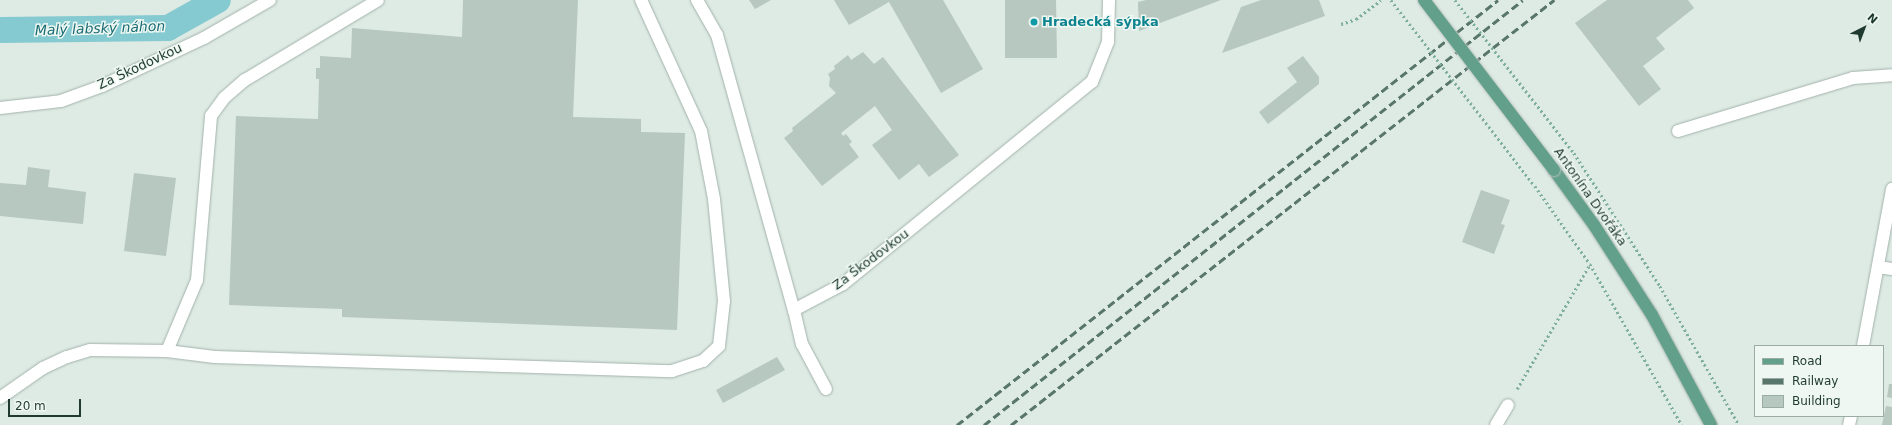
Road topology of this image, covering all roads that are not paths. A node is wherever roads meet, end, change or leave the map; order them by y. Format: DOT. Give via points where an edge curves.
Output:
graph roads {
  1 [pos="270,0"];
  2 [pos="378,0"];
  3 [pos="640,0"];
  4 [pos="697,0"];
  5 [pos="1109,0"];
  6 [pos="1424,0"];
  7 [pos="1892,75"];
  8 [pos="0,108"];
  9 [pos="1678,131"];
  10 [pos="1892,189"];
  11 [pos="1878,267"];
  12 [pos="1892,269"];
  13 [pos="794,310"];
  14 [pos="1863,345"];
  15 [pos="167,351"];
  16 [pos="826,389"];
  17 [pos="0,398"];
  18 [pos="1508,405"];
  19 [pos="1496,425"];
  20 [pos="1711,425"];
  1 -- 8 [label="street, Za Škodovkou" via="204,38 102,86 61,101"];
  2 -- 15 [label="street" via="245,80 224,98 211,116 197,280"];
  3 -- 15 [label="street" via="701,131 714,199 724,301 719,346 703,361 672,371 215,357"];
  4 -- 13 [label="street" via="717,35"];
  5 -- 13 [label="street, Za Škodovkou" via="1108,42 1092,82 843,284"];
  6 -- 20 [label="main road, Antonína Dvořáka, bridge" via="1594,225 1652,315"];
  7 -- 9 [label="street" via="1853,78"];
  10 -- 11 [label="street"];
  11 -- 12 [label="street"];
  11 -- 14 [label="street"];
  13 -- 16 [label="street" via="802,344"];
  15 -- 17 [label="street" via="90,350 66,357 44,368"];
  18 -- 19 [label="street"];
}
